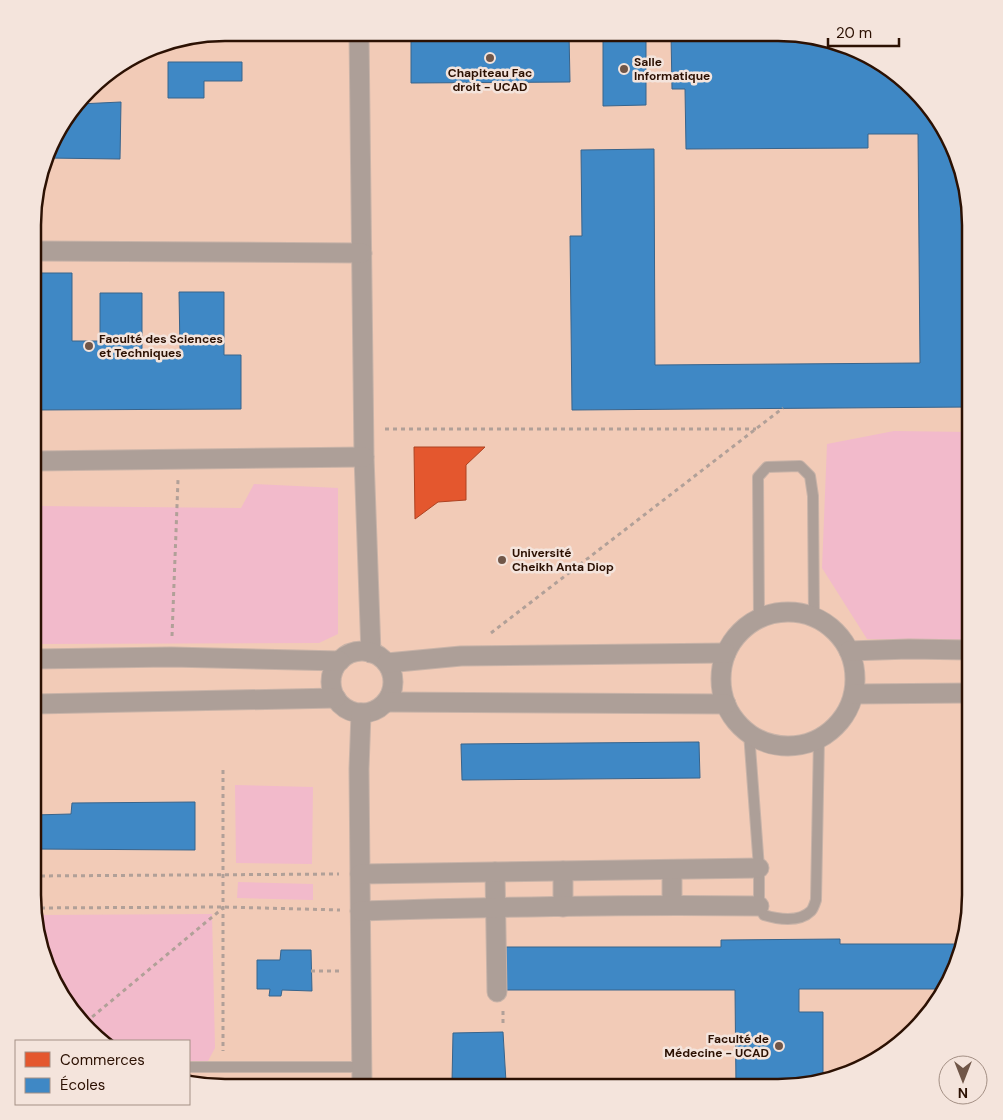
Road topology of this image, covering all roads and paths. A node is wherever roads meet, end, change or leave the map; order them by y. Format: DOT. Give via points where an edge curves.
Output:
graph roads {
  1 [pos="359,41"];
  2 [pos="41,252"];
  3 [pos="362,253"];
  4 [pos="783,408"];
  5 [pos="364,428"];
  6 [pos="757,429"];
  7 [pos="364,457"];
  8 [pos="179,459"];
  9 [pos="41,462"];
  10 [pos="814,617"];
  11 [pos="759,618"];
  12 [pos="849,650"];
  13 [pos="962,650"];
  14 [pos="726,653"];
  15 [pos="461,656"];
  16 [pos="171,657"];
  17 [pos="379,658"];
  18 [pos="41,659"];
  19 [pos="340,661"];
  20 [pos="962,693"];
  21 [pos="854,694"];
  22 [pos="336,698"];
  23 [pos="387,702"];
  24 [pos="41,704"];
  25 [pos="726,704"];
  26 [pos="361,713"];
  27 [pos="749,733"];
  28 [pos="819,738"];
  29 [pos="223,770"];
  30 [pos="758,868"];
  31 [pos="672,870"];
  32 [pos="563,871"];
  33 [pos="495,872"];
  34 [pos="223,874"];
  35 [pos="360,874"];
  36 [pos="41,876"];
  37 [pos="672,905"];
  38 [pos="759,906"];
  39 [pos="223,907"];
  40 [pos="495,907"];
  41 [pos="563,907"];
  42 [pos="42,908"];
  43 [pos="360,911"];
  44 [pos="311,971"];
  45 [pos="361,971"];
  46 [pos="497,992"];
  47 [pos="90,1019"];
  48 [pos="190,1067"];
  49 [pos="223,1067"];
  50 [pos="362,1067"];
  51 [pos="362,1079"];
  1 -- 3 [label="street"];
  2 -- 3 [label="street"];
  3 -- 5 [label="street"];
  4 -- 6 [label="path"];
  5 -- 6 [label="path"];
  5 -- 7 [label="street"];
  6 -- 15 [label="path"];
  7 -- 8 [label="street"];
  7 -- 17 [label="street"];
  8 -- 9 [label="street"];
  8 -- 16 [label="path"];
  10 -- 11 [label="street" via="796,612"];
  10 -- 11 [label="lane" via="813,496 810,476 800,466 767,468 758,477"];
  10 -- 12 [label="street" via="828,625"];
  11 -- 14 [label="street" via="734,639"];
  12 -- 13 [label="street"];
  12 -- 21 [label="street" via="855,672"];
  14 -- 15 [label="street"];
  14 -- 25 [label="street" via="721,670"];
  15 -- 17 [label="street"];
  16 -- 18 [label="street"];
  16 -- 19 [label="street"];
  17 -- 19 [label="street" via="363,651"];
  17 -- 23 [label="street" via="392,672 394,682"];
  19 -- 22 [label="street" via="332,679"];
  20 -- 21 [label="street"];
  21 -- 28 [label="street" via="835,727"];
  22 -- 24 [label="street"];
  22 -- 26 [label="street" via="342,706"];
  23 -- 25 [label="street"];
  23 -- 26 [label="street" via="371,712"];
  25 -- 27 [label="street" via="735,720"];
  26 -- 35 [label="street"];
  27 -- 28 [label="street" via="765,742 783,746"];
  27 -- 30 [label="lane"];
  28 -- 38 [label="lane" via="816,900 811,911 798,918 764,915"];
  29 -- 34 [label="path"];
  30 -- 31 [label="street"];
  30 -- 38 [label="lane"];
  31 -- 32 [label="street"];
  31 -- 37 [label="street"];
  32 -- 33 [label="street"];
  32 -- 41 [label="street"];
  33 -- 35 [label="street"];
  33 -- 40 [label="street"];
  34 -- 35 [label="path"];
  34 -- 36 [label="path"];
  34 -- 39 [label="path"];
  35 -- 43 [label="street"];
  37 -- 38 [label="street"];
  37 -- 41 [label="street"];
  39 -- 42 [label="path"];
  39 -- 43 [label="path"];
  39 -- 47 [label="path"];
  39 -- 49 [label="path"];
  40 -- 41 [label="street"];
  40 -- 43 [label="street"];
  40 -- 46 [label="street"];
  43 -- 45 [label="street"];
  44 -- 45 [label="path"];
  45 -- 50 [label="street"];
  48 -- 49 [label="lane"];
  49 -- 50 [label="lane"];
  50 -- 51 [label="street"];
}
